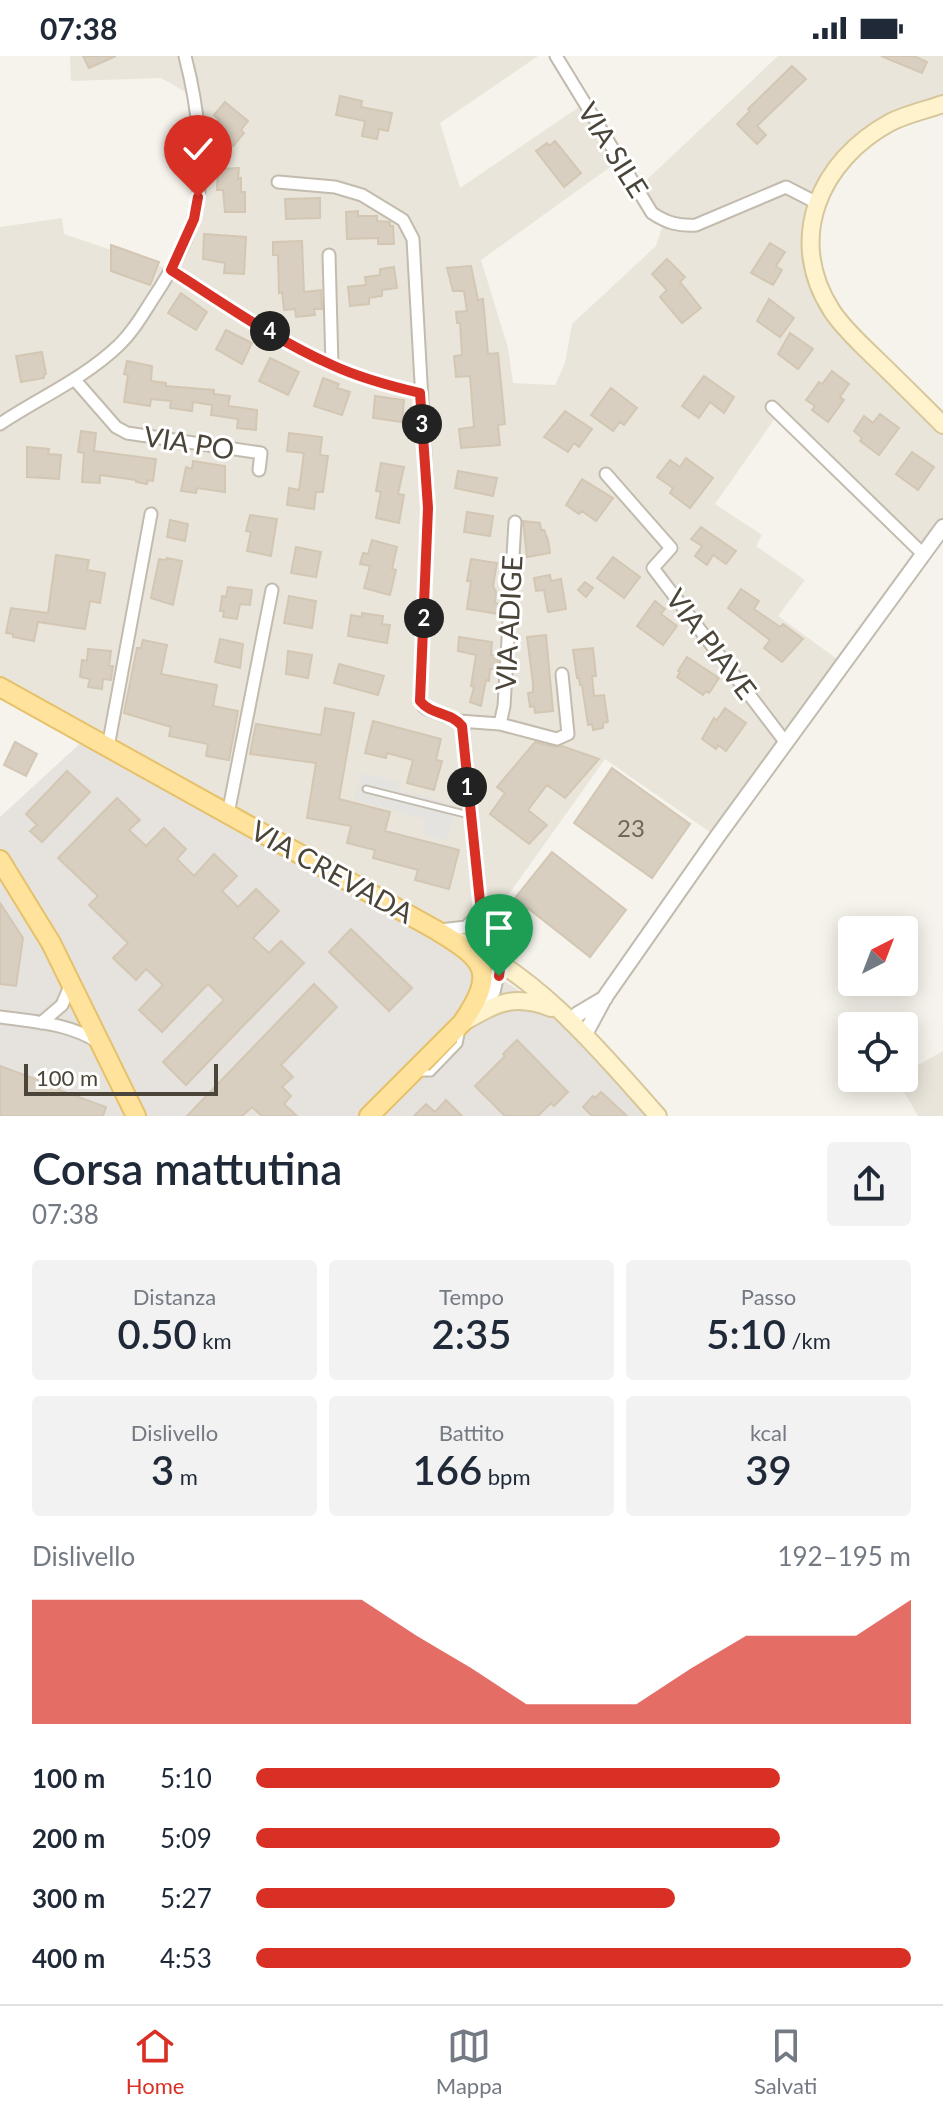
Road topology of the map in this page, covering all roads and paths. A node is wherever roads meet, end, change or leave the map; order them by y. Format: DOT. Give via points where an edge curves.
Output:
graph roads {
  1 [pos="185,56"];
  2 [pos="556,56"];
  3 [pos="943,104"];
  4 [pos="278,182"];
  5 [pos="817,203"];
  6 [pos="329,255"];
  7 [pos="171,270"];
  8 [pos="332,365"];
  9 [pos="75,380"];
  10 [pos="420,393"];
  11 [pos="772,407"];
  12 [pos="0,424"];
  13 [pos="943,425"];
  14 [pos="259,470"];
  15 [pos="606,474"];
  16 [pos="151,514"];
  17 [pos="515,522"];
  18 [pos="943,527"];
  19 [pos="923,554"];
  20 [pos="272,590"];
  21 [pos="562,674"];
  22 [pos="0,689"];
  23 [pos="459,721"];
  24 [pos="500,724"];
  25 [pos="786,743"];
  26 [pos="108,747"];
  27 [pos="366,789"];
  28 [pos="228,814"];
  29 [pos="470,815"];
  30 [pos="0,860"];
  31 [pos="481,912"];
  32 [pos="436,930"];
  33 [pos="501,962"];
  34 [pos="72,983"];
  35 [pos="605,997"];
  36 [pos="556,1009"];
  37 [pos="0,1017"];
  38 [pos="570,1022"];
  39 [pos="41,1023"];
  40 [pos="462,1023"];
  41 [pos="584,1036"];
  42 [pos="102,1045"];
  43 [pos="136,1116"];
  44 [pos="369,1116"];
  45 [pos="658,1116"];
  1 -- 7 [label="street" via="196,113 198,197"];
  2 -- 5 [label="street, VIA SILE" via="652,213 664,221 696,225 786,187"];
  3 -- 5 [label="main road" via="893,121 867,138 827,178"];
  4 -- 10 [label="street, VIA ADIGE" via="362,195 403,220 413,239"];
  5 -- 13 [label="main road" via="810,236 817,285 833,313"];
  6 -- 8 [label="street"];
  7 -- 8 [label="street"];
  7 -- 9 [label="street" via="127,337"];
  8 -- 10 [label="street"];
  9 -- 12 [label="street"];
  9 -- 14 [label="street, VIA PO" via="127,433 261,453"];
  10 -- 23 [label="street, VIA ADIGE" via="428,508 420,701"];
  11 -- 19 [label="street"];
  15 -- 25 [label="street, VIA PIAVE" via="671,548 653,568"];
  16 -- 26 [label="street"];
  17 -- 24 [label="street, VIA ADIGE"];
  18 -- 19 [label="street"];
  19 -- 25 [label="street"];
  20 -- 28 [label="street, VIA CREVADA"];
  21 -- 24 [label="street, VIA ADIGE" via="568,734 557,739"];
  22 -- 26 [label="main road, VIA CREVADA"];
  23 -- 24 [label="street, VIA ADIGE"];
  23 -- 29 [label="street"];
  25 -- 35 [label="street"];
  26 -- 28 [label="main road, VIA CREVADA"];
  27 -- 29 [label="lane"];
  28 -- 32 [label="main road, VIA CREVADA"];
  29 -- 31 [label="street"];
  30 -- 34 [label="main road"];
  31 -- 32 [label="street" via="466,927"];
  31 -- 33 [label="street"];
  32 -- 33 [label="main road, VIA CREVADA"];
  32 -- 40 [label="main road, VIA CREVADA" via="464,947 483,973 480,996"];
  33 -- 36 [label="main road, VIA CREVADA"];
  33 -- 40 [label="street, VIA CREVADA" via="494,992"];
  34 -- 39 [label="street" via="62,1005"];
  34 -- 42 [label="main road"];
  35 -- 38 [label="street"];
  35 -- 41 [label="street"];
  36 -- 38 [label="main road, VIA CREVADA"];
  36 -- 40 [label="main road, VIA CREVADA" via="509,1000"];
  37 -- 39 [label="street"];
  38 -- 41 [label="main road, VIA CREVADA"];
  39 -- 42 [label="street" via="79,1030"];
  40 -- 44 [label="main road, VIA CREVADA"];
  41 -- 45 [label="main road, VIA CREVADA"];
  42 -- 43 [label="main road"];
}
